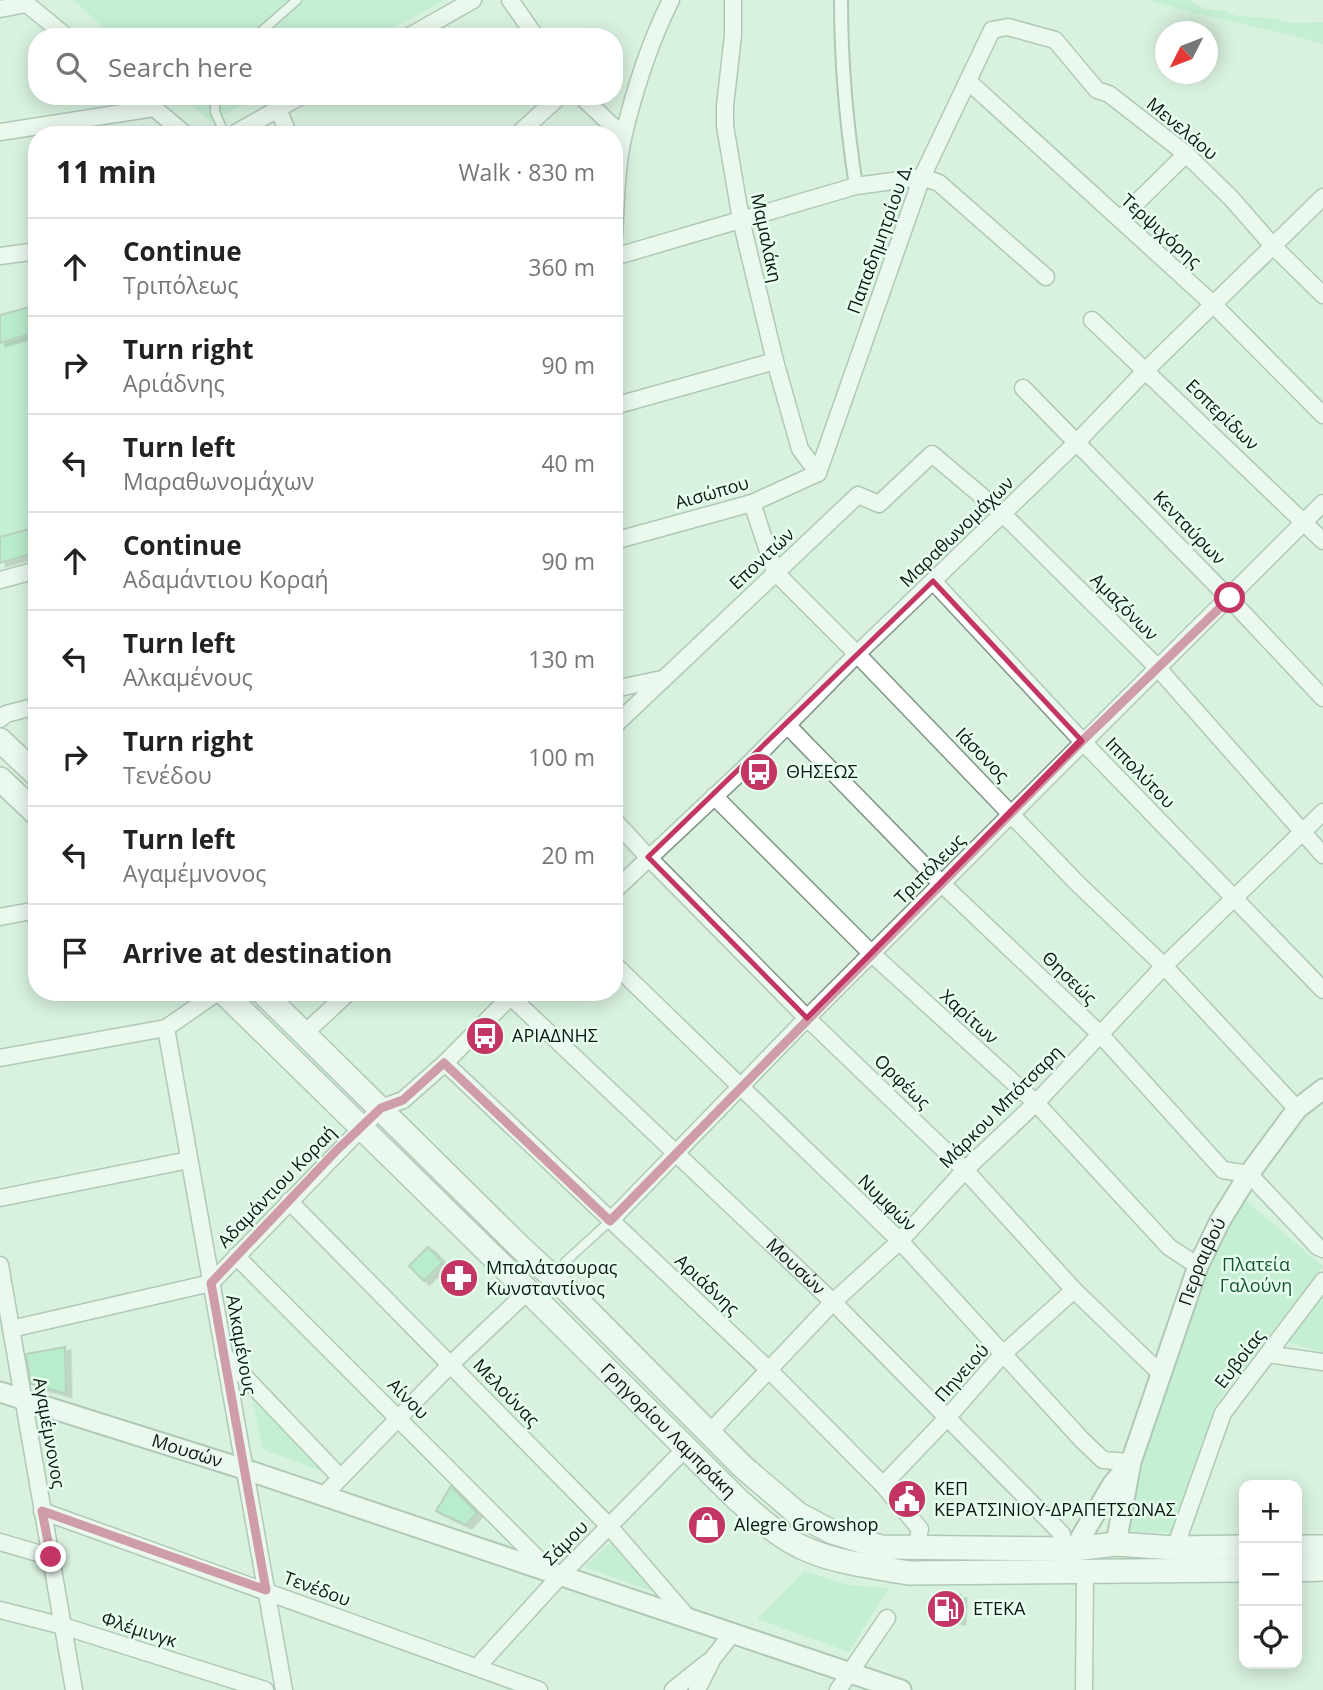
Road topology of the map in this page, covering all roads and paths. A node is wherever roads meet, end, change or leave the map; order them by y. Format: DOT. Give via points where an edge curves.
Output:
graph roads {
  1 [pos="297,0"];
  2 [pos="473,0"];
  3 [pos="510,0"];
  4 [pos="671,0"];
  5 [pos="733,0"];
  6 [pos="841,0"];
  7 [pos="25,2"];
  8 [pos="0,9"];
  9 [pos="998,27"];
  10 [pos="56,28"];
  11 [pos="265,28"];
  12 [pos="424,28"];
  13 [pos="530,28"];
  14 [pos="968,81"];
  15 [pos="150,105"];
  16 [pos="215,105"];
  17 [pos="285,105"];
  18 [pos="550,105"];
  19 [pos="590,105"];
  20 [pos="154,108"];
  21 [pos="278,109"];
  22 [pos="38,126"];
  23 [pos="175,126"];
  24 [pos="221,126"];
  25 [pos="248,126"];
  26 [pos="285,126"];
  27 [pos="527,126"];
  28 [pos="612,126"];
  29 [pos="28,128"];
  30 [pos="0,132"];
  31 [pos="623,136"];
  32 [pos="1186,154"];
  33 [pos="922,177"];
  34 [pos="856,186"];
  35 [pos="1323,197"];
  36 [pos="1120,219"];
  37 [pos="741,220"];
  38 [pos="1273,246"];
  39 [pos="28,252"];
  40 [pos="623,254"];
  41 [pos="0,256"];
  42 [pos="1046,277"];
  43 [pos="1323,295"];
  44 [pos="1214,305"];
  45 [pos="1092,320"];
  46 [pos="775,361"];
  47 [pos="1146,370"];
  48 [pos="1023,388"];
  49 [pos="623,404"];
  50 [pos="1323,415"];
  51 [pos="1077,442"];
  52 [pos="942,460"];
  53 [pos="818,473"];
  54 [pos="752,503"];
  55 [pos="1323,503"];
  56 [pos="1003,514"];
  57 [pos="1305,521"];
  58 [pos="623,539"];
  59 [pos="1323,541"];
  60 [pos="28,572"];
  61 [pos="775,572"];
  62 [pos="0,580"];
  63 [pos="933,580"];
  64 [pos="1230,598"];
  65 [pos="858,654"];
  66 [pos="1157,667"];
  67 [pos="662,679"];
  68 [pos="623,687"];
  69 [pos="1323,698"];
  70 [pos="28,708"];
  71 [pos="623,717"];
  72 [pos="0,719"];
  73 [pos="788,726"];
  74 [pos="0,740"];
  75 [pos="1082,741"];
  76 [pos="28,766"];
  77 [pos="0,779"];
  78 [pos="714,796"];
  79 [pos="28,805"];
  80 [pos="1323,812"];
  81 [pos="1012,813"];
  82 [pos="623,830"];
  83 [pos="1304,831"];
  84 [pos="1323,855"];
  85 [pos="648,857"];
  86 [pos="623,882"];
  87 [pos="942,884"];
  88 [pos="1234,898"];
  89 [pos="28,912"];
  90 [pos="0,917"];
  91 [pos="873,954"];
  92 [pos="1164,966"];
  93 [pos="623,973"];
  94 [pos="1323,990"];
  95 [pos="206,1001"];
  96 [pos="231,1001"];
  97 [pos="271,1001"];
  98 [pos="339,1001"];
  99 [pos="507,1001"];
  100 [pos="519,1001"];
  101 [pos="807,1018"];
  102 [pos="166,1028"];
  103 [pos="305,1033"];
  104 [pos="1100,1034"];
  105 [pos="0,1058"];
  106 [pos="444,1063"];
  107 [pos="740,1087"];
  108 [pos="1323,1089"];
  109 [pos="1035,1102"];
  110 [pos="1297,1110"];
  111 [pos="371,1118"];
  112 [pos="676,1153"];
  113 [pos="189,1160"];
  114 [pos="965,1170"];
  115 [pos="1249,1174"];
  116 [pos="0,1198"];
  117 [pos="289,1201"];
  118 [pos="610,1221"];
  119 [pos="900,1241"];
  120 [pos="1323,1249"];
  121 [pos="236,1256"];
  122 [pos="565,1262"];
  123 [pos="0,1265"];
  124 [pos="1198,1266"];
  125 [pos="1323,1281"];
  126 [pos="211,1283"];
  127 [pos="528,1290"];
  128 [pos="1074,1290"];
  129 [pos="834,1302"];
  130 [pos="11,1329"];
  131 [pos="223,1354"];
  132 [pos="1003,1354"];
  133 [pos="1268,1354"];
  134 [pos="1323,1362"];
  135 [pos="451,1364"];
  136 [pos="768,1370"];
  137 [pos="1160,1373"];
  138 [pos="0,1392"];
  139 [pos="24,1400"];
  140 [pos="399,1417"];
  141 [pos="947,1418"];
  142 [pos="710,1432"];
  143 [pos="686,1448"];
  144 [pos="1131,1462"];
  145 [pos="244,1469"];
  146 [pos="340,1477"];
  147 [pos="883,1485"];
  148 [pos="324,1495"];
  149 [pos="42,1511"];
  150 [pos="609,1527"];
  151 [pos="0,1542"];
  152 [pos="1116,1544"];
  153 [pos="1239,1547"];
  154 [pos="1302,1547"];
  155 [pos="1323,1547"];
  156 [pos="1067,1548"];
  157 [pos="1175,1548"];
  158 [pos="916,1549"];
  159 [pos="51,1557"];
  160 [pos="1323,1569"];
  161 [pos="1239,1570"];
  162 [pos="1302,1570"];
  163 [pos="1085,1571"];
  164 [pos="556,1573"];
  165 [pos="266,1590"];
  166 [pos="0,1610"];
  167 [pos="887,1618"];
  168 [pos="688,1619"];
  169 [pos="63,1626"];
  170 [pos="732,1634"];
  171 [pos="713,1658"];
  172 [pos="477,1667"];
  173 [pos="843,1682"];
  174 [pos="74,1690"];
  175 [pos="265,1690"];
  176 [pos="284,1690"];
  177 [pos="539,1690"];
  178 [pos="673,1690"];
  179 [pos="697,1690"];
  180 [pos="901,1690"];
  181 [pos="1084,1690"];
  1 -- 11 [label="lane"];
  2 -- 12 [label="street"];
  3 -- 13 [label="street"];
  4 -- 31 [label="street" via="645,61"];
  5 -- 37 [label="street, Μαμαλάκη" via="725,126"];
  6 -- 34 [label="street" via="845,119"];
  7 -- 8 [label="street"];
  7 -- 10 [label="street"];
  9 -- 14 [label="street, Παπαδημητρίου Δ." via="992,30"];
  9 -- 32 [label="street, Μενελάου" via="1055,40 1097,90 1109,94"];
  14 -- 33 [label="street, Παπαδημητρίου Δ."];
  14 -- 36 [label="street, Τερψιχόρης"];
  15 -- 20 [label="street"];
  16 -- 24 [label="lane"];
  17 -- 21 [label="street"];
  18 -- 27 [label="street"];
  19 -- 28 [label="street"];
  20 -- 22 [label="street"];
  20 -- 23 [label="street"];
  21 -- 25 [label="street"];
  21 -- 26 [label="street"];
  29 -- 30 [label="street"];
  32 -- 36 [label="street"];
  32 -- 38 [label="street, Μενελάου"];
  33 -- 34 [label="street"];
  33 -- 42 [label="street" via="939,183"];
  33 -- 53 [label="street, Παπαδημητρίου Δ."];
  34 -- 37 [label="street"];
  35 -- 38 [label="street, Μαραθωνομάχων"];
  36 -- 44 [label="street, Τερψιχόρης"];
  37 -- 40 [label="street"];
  37 -- 46 [label="street, Μαμαλάκη"];
  38 -- 43 [label="street, Μενελάου"];
  38 -- 44 [label="street, Μαραθωνομάχων"];
  39 -- 41 [label="street"];
  44 -- 47 [label="street, Μαραθωνομάχων"];
  44 -- 50 [label="street, Τερψιχόρης"];
  45 -- 47 [label="street, Εσπερίδων"];
  46 -- 49 [label="street"];
  46 -- 53 [label="street, Μαμαλάκη" via="800,449"];
  47 -- 51 [label="street, Μαραθωνομάχων"];
  47 -- 57 [label="street, Εσπερίδων"];
  48 -- 51 [label="street, Κενταύρων"];
  51 -- 56 [label="street, Μαραθωνομάχων"];
  51 -- 64 [label="street, Κενταύρων"];
  52 -- 56 [label="street, Αμαζόνων"];
  52 -- 61 [label="street, Επονιτών" via="932,454 879,504 858,495"];
  53 -- 54 [label="street, Αισώπου"];
  54 -- 58 [label="street, Αισώπου"];
  54 -- 61 [label="street, Ιάσονος"];
  55 -- 57 [label="street, Τριπόλεως"];
  56 -- 63 [label="street, Μαραθωνομάχων"];
  56 -- 66 [label="street, Αμαζόνων"];
  57 -- 59 [label="street, Εσπερίδων"];
  57 -- 64 [label="street, Τριπόλεως"];
  60 -- 62 [label="street"];
  61 -- 65 [label="street, Ιάσονος"];
  61 -- 67 [label="street, Επονιτών"];
  63 -- 65 [label="street, Μαραθωνομάχων"];
  63 -- 75 [label="street, Ιππολύτου"];
  64 -- 66 [label="street, Τριπόλεως"];
  64 -- 69 [label="street, Κενταύρων"];
  65 -- 73 [label="street, Μαραθωνομάχων"];
  65 -- 81 [label="street, Ιάσονος"];
  66 -- 75 [label="street, Τριπόλεως"];
  66 -- 83 [label="street, Αμαζόνων"];
  67 -- 68 [label="street"];
  67 -- 71 [label="street, Επονιτών"];
  70 -- 72 [label="street"];
  73 -- 78 [label="street, Μαραθωνομάχων"];
  73 -- 87 [label="street, Θησεώς"];
  74 -- 76 [label="main road"];
  75 -- 81 [label="street, Τριπόλεως"];
  75 -- 88 [label="street, Ιππολύτου"];
  77 -- 79 [label="main road"];
  78 -- 85 [label="street, Μαραθωνομάχων"];
  78 -- 91 [label="street, Χαρίτων"];
  80 -- 83 [label="street, Μάρκου Μπότσαρη"];
  81 -- 87 [label="street, Τριπόλεως"];
  81 -- 92 [label="street, Ιάσονος"];
  82 -- 85 [label="street, Ορφέως"];
  83 -- 84 [label="street, Αμαζόνων"];
  83 -- 88 [label="street, Μάρκου Μπότσαρη"];
  85 -- 86 [label="street, Μαραθωνομάχων"];
  85 -- 101 [label="street, Ορφέως"];
  87 -- 91 [label="street, Τριπόλεως"];
  87 -- 104 [label="street, Θησεώς"];
  88 -- 92 [label="street, Μάρκου Μπότσαρη"];
  88 -- 94 [label="street, Ιππολύτου"];
  89 -- 90 [label="street"];
  91 -- 101 [label="street, Τριπόλεως"];
  91 -- 109 [label="street, Χαρίτων"];
  92 -- 104 [label="street, Μάρκου Μπότσαρη"];
  92 -- 110 [label="street, Ιάσονος"];
  93 -- 107 [label="street, Νυμφών"];
  95 -- 102 [label="street"];
  96 -- 111 [label="main road, Γρηγορίου Λαμπράκη"];
  97 -- 103 [label="main road, Γρηγορίου Λαμπράκη"];
  98 -- 103 [label="street"];
  99 -- 106 [label="street"];
  100 -- 112 [label="street, Μουσών"];
  101 -- 107 [label="street, Τριπόλεως"];
  101 -- 114 [label="street, Ορφέως"];
  102 -- 105 [label="street"];
  102 -- 113 [label="street, Αλκαμένους"];
  103 -- 111 [label="main road, Γρηγορίου Λαμπράκη"];
  104 -- 109 [label="street, Μάρκου Μπότσαρη"];
  104 -- 115 [label="street, Θησεώς" via="1223,1170"];
  106 -- 111 [label="street" via="403,1100"];
  106 -- 118 [label="street, Αριάδνης"];
  107 -- 112 [label="street, Τριπόλεως"];
  107 -- 119 [label="street, Νυμφών"];
  108 -- 110 [label="street, Περραιβού"];
  109 -- 114 [label="street, Μάρκου Μπότσαρη"];
  109 -- 124 [label="street, Χαρίτων" via="1169,1247"];
  110 -- 115 [label="street, Περραιβού"];
  111 -- 117 [label="street, Αδαμάντιου Κοραή"];
  111 -- 127 [label="main road, Γρηγορίου Λαμπράκη"];
  111 -- 142 [label="main road, Γρηγορίου Λαμπράκη" via="402,1131"];
  112 -- 118 [label="street, Τριπόλεως"];
  112 -- 129 [label="street, Μουσών"];
  113 -- 116 [label="street"];
  113 -- 126 [label="street, Αλκαμένους"];
  114 -- 119 [label="street, Μάρκου Μπότσαρη"];
  114 -- 128 [label="street, Ορφέως"];
  115 -- 120 [label="street, Θησεώς"];
  115 -- 124 [label="street, Περραιβού"];
  117 -- 121 [label="street, Αδαμάντιου Κοραή"];
  117 -- 135 [label="street, Μελούνας"];
  118 -- 122 [label="lane, Τριπόλεως"];
  118 -- 136 [label="street, Αριάδνης"];
  119 -- 129 [label="street, Μάρκου Μπότσαρη"];
  119 -- 132 [label="street, Νυμφών"];
  121 -- 126 [label="street, Αδαμάντιου Κοραή"];
  121 -- 140 [label="street, Αίνου"];
  123 -- 130 [label="street, Αγαμέμνονος"];
  124 -- 137 [label="street, Περραιβού"];
  125 -- 133 [label="street, Ευβοίας"];
  126 -- 130 [label="street"];
  126 -- 131 [label="street, Αλκαμένους"];
  127 -- 135 [label="street"];
  127 -- 143 [label="main road, Γρηγορίου Λαμπράκη"];
  128 -- 132 [label="street, Πηνειού"];
  128 -- 137 [label="street, Ορφέως"];
  129 -- 136 [label="street, Μάρκου Μπότσαρη"];
  129 -- 141 [label="street, Μουσών"];
  130 -- 139 [label="street, Αγαμέμνονος"];
  131 -- 145 [label="street, Αλκαμένους"];
  131 -- 146 [label="street"];
  132 -- 141 [label="street, Πηνειού"];
  132 -- 144 [label="street, Νυμφών" via="1103,1460"];
  133 -- 134 [label="street"];
  133 -- 157 [label="street, Ευβοίας" via="1223,1413"];
  135 -- 140 [label="street"];
  135 -- 150 [label="street, Μελούνας"];
  136 -- 142 [label="street, Μάρκου Μπότσαρη"];
  136 -- 147 [label="street, Αριάδνης"];
  137 -- 144 [label="street, Περραιβού"];
  138 -- 139 [label="street, Μουσών"];
  139 -- 145 [label="street, Μουσών"];
  139 -- 149 [label="street, Αγαμέμνονος"];
  140 -- 146 [label="street"];
  140 -- 164 [label="street, Αίνου"];
  141 -- 147 [label="street, Πηνειού"];
  141 -- 156 [label="street, Μουσών" via="1062,1534"];
  142 -- 158 [label="main road, Γρηγορίου Λαμπράκη" via="798,1514 832,1532 881,1547"];
  143 -- 150 [label="street, Σάμου"];
  143 -- 163 [label="main road, Γρηγορίου Λαμπράκη" via="773,1530 819,1554 909,1573"];
  144 -- 152 [label="street, Περραιβού"];
  144 -- 156 [label="street, Περραιβού"];
  145 -- 148 [label="street, Μουσών"];
  145 -- 165 [label="street, Αλκαμένους"];
  146 -- 148 [label="street"];
  147 -- 158 [label="street, Αριάδνης" via="920,1529"];
  148 -- 164 [label="street, Μουσών"];
  149 -- 159 [label="street, Αγαμέμνονος"];
  149 -- 165 [label="street, Τενέδου"];
  150 -- 164 [label="street, Σάμου"];
  150 -- 168 [label="street, Μελούνας"];
  151 -- 159 [label="street"];
  152 -- 156 [label="main road, Γρηγορίου Λαμπράκη"];
  152 -- 157 [label="main road, Γρηγορίου Λαμπράκη"];
  153 -- 157 [label="main road, Γρηγορίου Λαμπράκη"];
  154 -- 155 [label="main road"];
  156 -- 158 [label="main road, Γρηγορίου Λαμπράκη"];
  159 -- 169 [label="street, Αγαμέμνονος"];
  160 -- 162 [label="main road"];
  161 -- 163 [label="main road, Γρηγορίου Λαμπράκη"];
  163 -- 181 [label="street"];
  164 -- 168 [label="street, Μουσών"];
  164 -- 172 [label="street, Σάμου"];
  165 -- 172 [label="street, Τενέδου"];
  165 -- 176 [label="street, Αλκαμένους"];
  166 -- 169 [label="street, Φλέμινγκ"];
  167 -- 173 [label="street"];
  168 -- 170 [label="street, Μουσών"];
  169 -- 174 [label="street, Αγαμέμνονος"];
  169 -- 175 [label="street, Φλέμινγκ"];
  170 -- 171 [label="street"];
  170 -- 173 [label="street, Μουσών"];
  171 -- 178 [label="street"];
  171 -- 179 [label="street"];
  172 -- 177 [label="street, Τενέδου"];
  173 -- 180 [label="street, Μουσών"];
}
